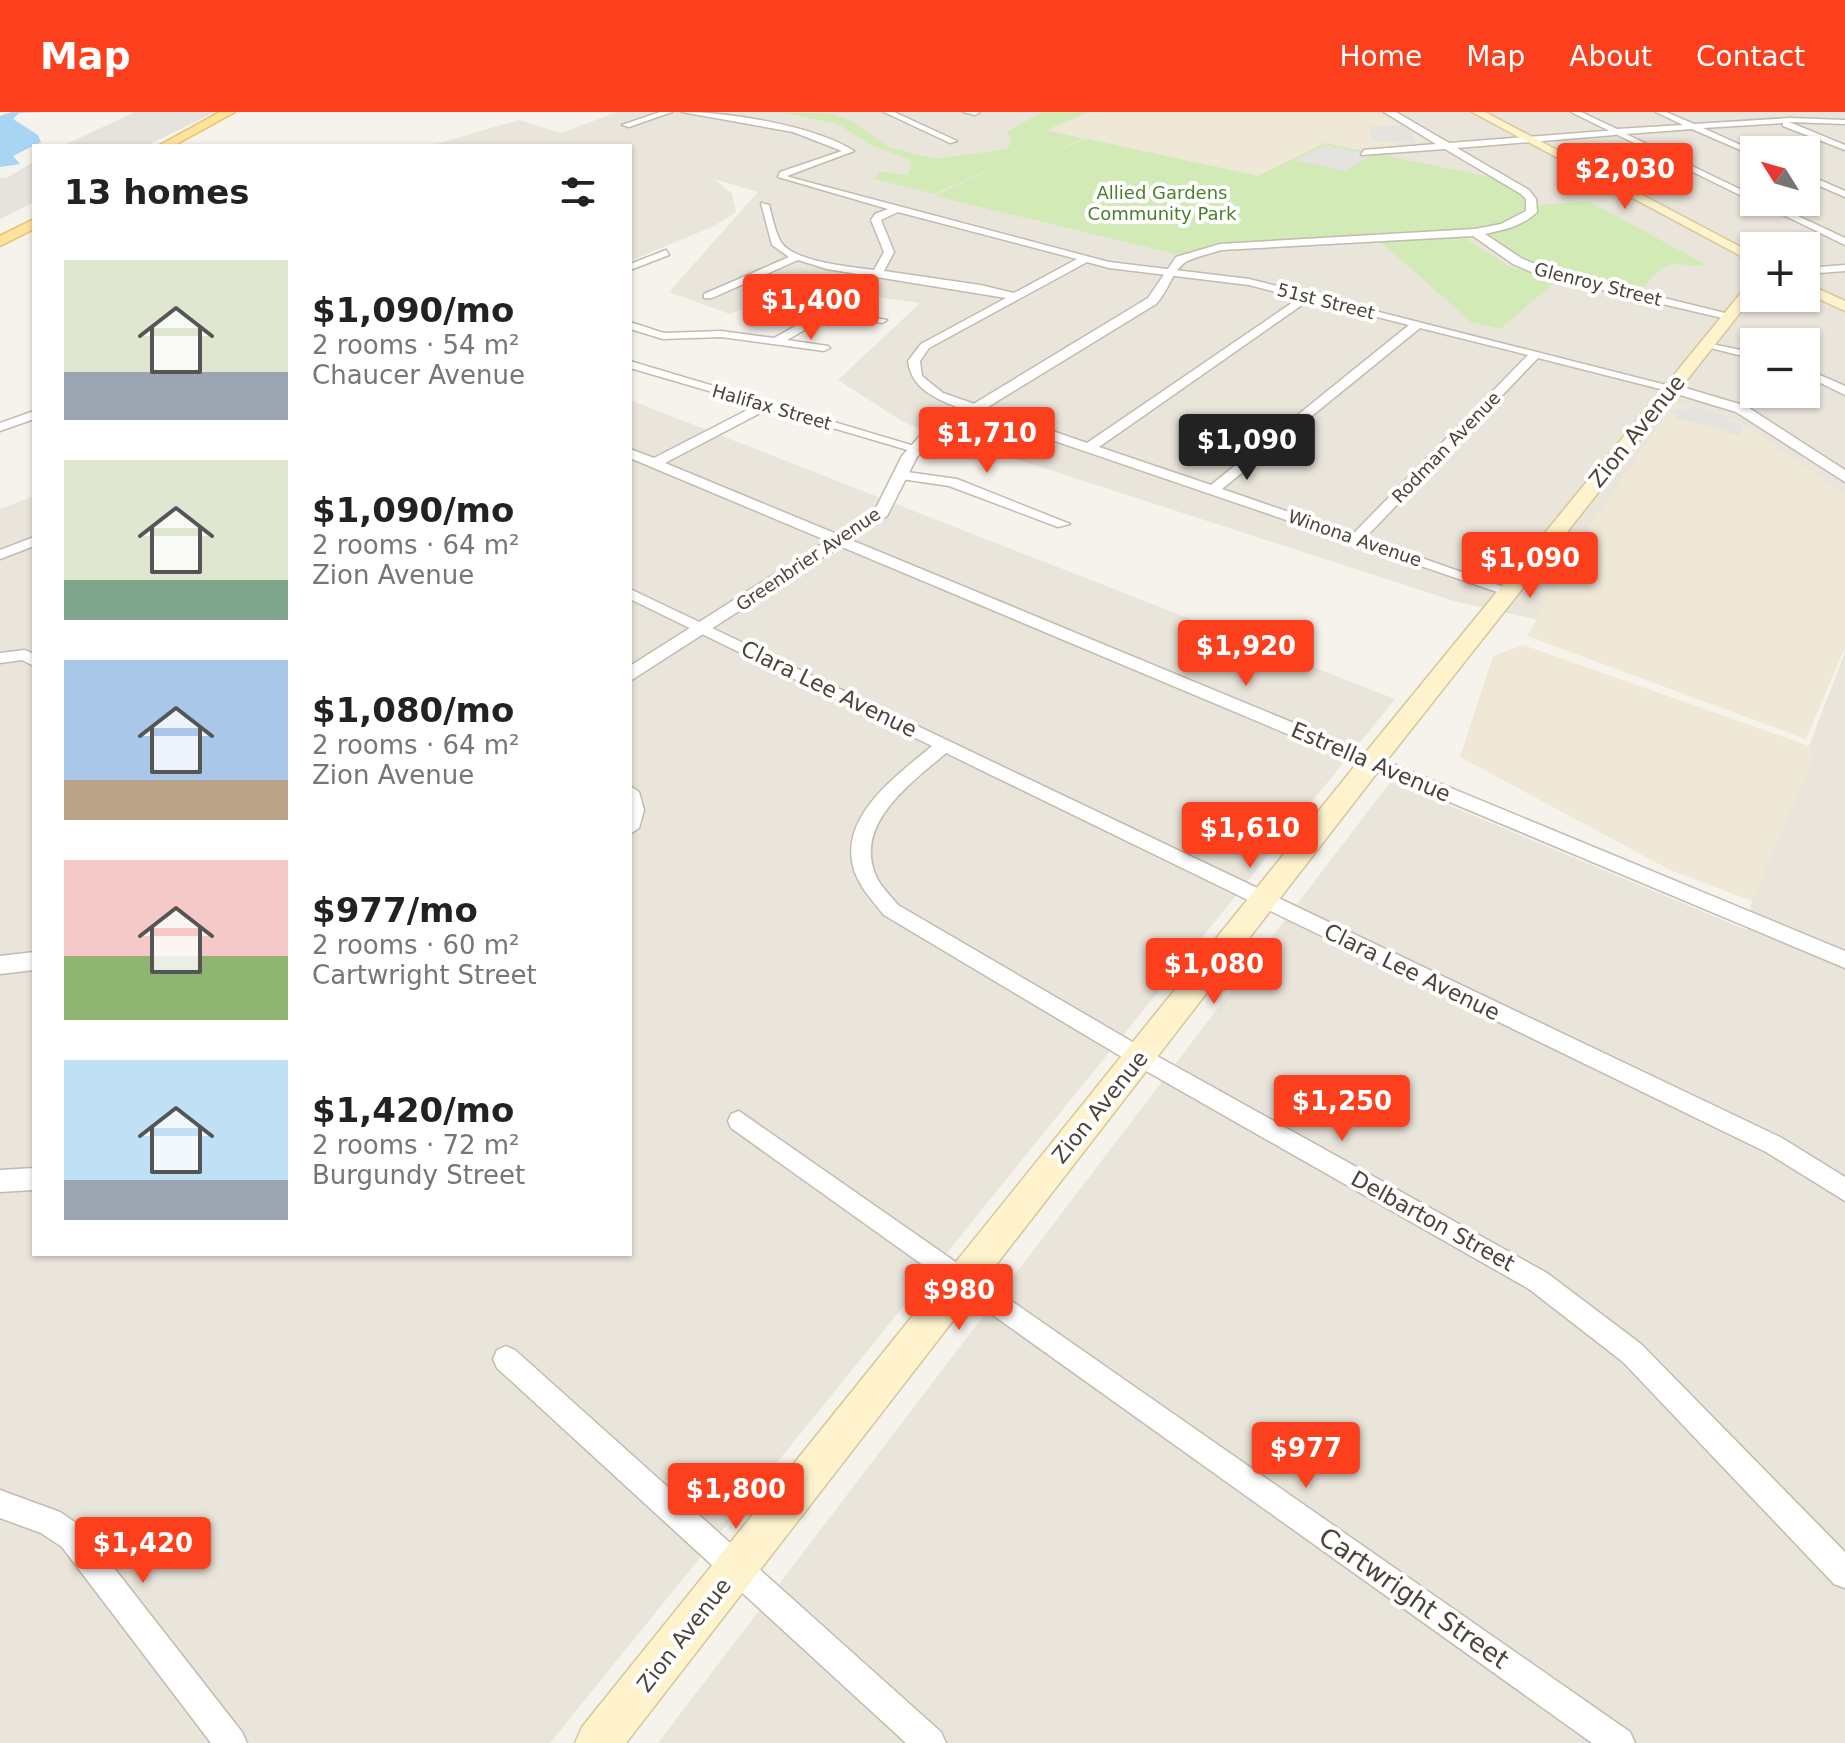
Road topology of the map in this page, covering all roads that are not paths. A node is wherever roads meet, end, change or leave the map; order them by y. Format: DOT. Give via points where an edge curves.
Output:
graph roads {
  1 [pos="229,112"];
  2 [pos="245,112"];
  3 [pos="668,112"];
  4 [pos="686,112"];
  5 [pos="913,112"];
  6 [pos="1389,112"];
  7 [pos="1477,112"];
  8 [pos="1488,112"];
  9 [pos="1575,112"];
  10 [pos="1660,112"];
  11 [pos="892,114"];
  12 [pos="1778,121"];
  13 [pos="1845,122"];
  14 [pos="626,125"];
  15 [pos="1693,127"];
  16 [pos="1615,132"];
  17 [pos="1533,138"];
  18 [pos="953,141"];
  19 [pos="168,144"];
  20 [pos="185,144"];
  21 [pos="1445,145"];
  22 [pos="1740,148"];
  23 [pos="1845,148"];
  24 [pos="1364,153"];
  25 [pos="1820,183"];
  26 [pos="1740,192"];
  27 [pos="1845,194"];
  28 [pos="764,205"];
  29 [pos="897,209"];
  30 [pos="32,214"];
  31 [pos="1790,216"];
  32 [pos="32,224"];
  33 [pos="0,231"];
  34 [pos="1475,232"];
  35 [pos="0,242"];
  36 [pos="1845,242"];
  37 [pos="1740,245"];
  38 [pos="1740,251"];
  39 [pos="797,257"];
  40 [pos="664,258"];
  41 [pos="1085,259"];
  42 [pos="632,266"];
  43 [pos="1845,268"];
  44 [pos="1820,270"];
  45 [pos="1169,273"];
  46 [pos="875,274"];
  47 [pos="1820,288"];
  48 [pos="1820,293"];
  49 [pos="708,296"];
  50 [pos="1308,296"];
  51 [pos="1016,297"];
  52 [pos="1820,298"];
  53 [pos="1842,303"];
  54 [pos="1740,305"];
  55 [pos="782,306"];
  56 [pos="828,312"];
  57 [pos="1731,316"];
  58 [pos="882,320"];
  59 [pos="1418,324"];
  60 [pos="632,326"];
  61 [pos="776,341"];
  62 [pos="1707,344"];
  63 [pos="824,348"];
  64 [pos="1740,352"];
  65 [pos="1535,355"];
  66 [pos="632,365"];
  67 [pos="1820,379"];
  68 [pos="1672,388"];
  69 [pos="1845,391"];
  70 [pos="766,405"];
  71 [pos="974,409"];
  72 [pos="32,416"];
  73 [pos="0,427"];
  74 [pos="915,448"];
  75 [pos="1089,448"];
  76 [pos="632,454"];
  77 [pos="655,463"];
  78 [pos="900,475"];
  79 [pos="1845,477"];
  80 [pos="1213,490"];
  81 [pos="1063,524"];
  82 [pos="841,539"];
  83 [pos="1356,539"];
  84 [pos="32,542"];
  85 [pos="0,555"];
  86 [pos="1508,591"];
  87 [pos="632,594"];
  88 [pos="703,628"];
  89 [pos="0,658"];
  90 [pos="32,660"];
  91 [pos="632,674"];
  92 [pos="944,745"];
  93 [pos="1371,763"];
  94 [pos="632,799"];
  95 [pos="632,821"];
  96 [pos="1263,900"];
  97 [pos="1845,960"];
  98 [pos="32,961"];
  99 [pos="0,965"];
  100 [pos="1140,1057"];
  101 [pos="739,1121"];
  102 [pos="32,1179"];
  103 [pos="0,1181"];
  104 [pos="1845,1190"];
  105 [pos="962,1279"];
  106 [pos="506,1359"];
  107 [pos="0,1504"];
  108 [pos="737,1568"];
  109 [pos="1845,1573"];
  110 [pos="231,1743"];
  111 [pos="598,1743"];
  112 [pos="930,1743"];
  113 [pos="1619,1743"];
  1 -- 19 [label="main road"];
  2 -- 20 [label="main road"];
  3 -- 14 [label="street"];
  4 -- 29 [label="street, 51st Street" via="795,130 848,148 782,177"];
  5 -- 11 [label="street"];
  6 -- 21 [label="street"];
  7 -- 17 [label="main road"];
  8 -- 17 [label="main road"];
  9 -- 16 [label="street"];
  10 -- 15 [label="street"];
  11 -- 18 [label="street"];
  12 -- 13 [label="street"];
  12 -- 15 [label="street"];
  12 -- 23 [label="street"];
  15 -- 16 [label="street"];
  15 -- 22 [label="street"];
  16 -- 17 [label="street"];
  16 -- 26 [label="street"];
  17 -- 21 [label="street"];
  17 -- 37 [label="main road"];
  17 -- 38 [label="main road"];
  21 -- 24 [label="street"];
  21 -- 34 [label="street" via="1531,199 1532,212 1522,221"];
  25 -- 27 [label="street"];
  28 -- 39 [label="street" via="779,249"];
  29 -- 41 [label="street, 51st Street"];
  29 -- 46 [label="street" via="876,220 889,252"];
  30 -- 33 [label="main road"];
  31 -- 36 [label="street"];
  32 -- 35 [label="main road"];
  34 -- 45 [label="street, Greenbrier Avenue" via="1242,244 1180,260"];
  34 -- 57 [label="street, Glenroy Street" via="1542,272"];
  39 -- 46 [label="street"];
  39 -- 49 [label="street"];
  40 -- 42 [label="street"];
  41 -- 45 [label="street, 51st Street"];
  41 -- 51 [label="street"];
  43 -- 44 [label="street"];
  45 -- 50 [label="street, 51st Street" via="1249,282"];
  45 -- 71 [label="street, Greenbrier Avenue" via="1166,286 1152,301"];
  46 -- 51 [label="street"];
  47 -- 53 [label="main road"];
  48 -- 53 [label="main road"];
  50 -- 59 [label="street, 51st Street"];
  50 -- 75 [label="street"];
  51 -- 71 [label="street, Winona Avenue" via="925,346 914,361 916,377 926,388"];
  52 -- 53 [label="main road"];
  54 -- 57 [label="main road, Zion Avenue"];
  55 -- 56 [label="street"];
  56 -- 58 [label="street"];
  56 -- 61 [label="street"];
  57 -- 62 [label="main road, Zion Avenue"];
  59 -- 65 [label="street, 51st Street"];
  59 -- 80 [label="street"];
  60 -- 61 [label="street" via="663,336 721,334"];
  61 -- 63 [label="street"];
  62 -- 64 [label="street"];
  62 -- 68 [label="main road, Zion Avenue"];
  65 -- 68 [label="street, 51st Street"];
  65 -- 83 [label="street, Rodman Avenue"];
  66 -- 70 [label="street, Halifax Street"];
  67 -- 69 [label="street"];
  68 -- 79 [label="street, 51st Street" via="1741,409"];
  68 -- 86 [label="main road, Zion Avenue"];
  70 -- 74 [label="street, Halifax Street"];
  70 -- 77 [label="street"];
  71 -- 74 [label="street, Greenbrier Avenue"];
  71 -- 75 [label="street, Winona Avenue"];
  72 -- 73 [label="street"];
  74 -- 78 [label="street, Greenbrier Avenue"];
  75 -- 80 [label="street, Winona Avenue"];
  76 -- 77 [label="street, Estrella Avenue"];
  77 -- 82 [label="street, Estrella Avenue"];
  78 -- 81 [label="street" via="952,482"];
  78 -- 82 [label="street, Greenbrier Avenue" via="881,513"];
  80 -- 83 [label="street, Winona Avenue"];
  82 -- 88 [label="street, Greenbrier Avenue"];
  82 -- 93 [label="street, Estrella Avenue"];
  83 -- 86 [label="street, Winona Avenue"];
  84 -- 85 [label="street"];
  86 -- 93 [label="main road, Zion Avenue"];
  87 -- 88 [label="street, Clara Lee Avenue"];
  88 -- 91 [label="street, Greenbrier Avenue"];
  88 -- 92 [label="street, Clara Lee Avenue"];
  89 -- 90 [label="street" via="25,655"];
  92 -- 96 [label="street, Clara Lee Avenue"];
  92 -- 100 [label="street, Delbarton Street" via="870,815 860,849 871,887 904,920"];
  93 -- 96 [label="main road, Zion Avenue"];
  93 -- 97 [label="street, Estrella Avenue"];
  94 -- 95 [label="street"];
  96 -- 100 [label="main road, Zion Avenue"];
  96 -- 104 [label="street, Clara Lee Avenue" via="1774,1145"];
  98 -- 99 [label="street"];
  100 -- 105 [label="main road, Zion Avenue"];
  100 -- 109 [label="street, Delbarton Street" via="1538,1281 1632,1353"];
  101 -- 105 [label="street, Cartwright Street"];
  102 -- 103 [label="street"];
  105 -- 108 [label="main road, Zion Avenue"];
  105 -- 113 [label="street, Cartwright Street"];
  106 -- 108 [label="street"];
  107 -- 110 [label="street" via="50,1522 72,1537"];
  108 -- 111 [label="main road, Zion Avenue"];
  108 -- 112 [label="street"];
}
